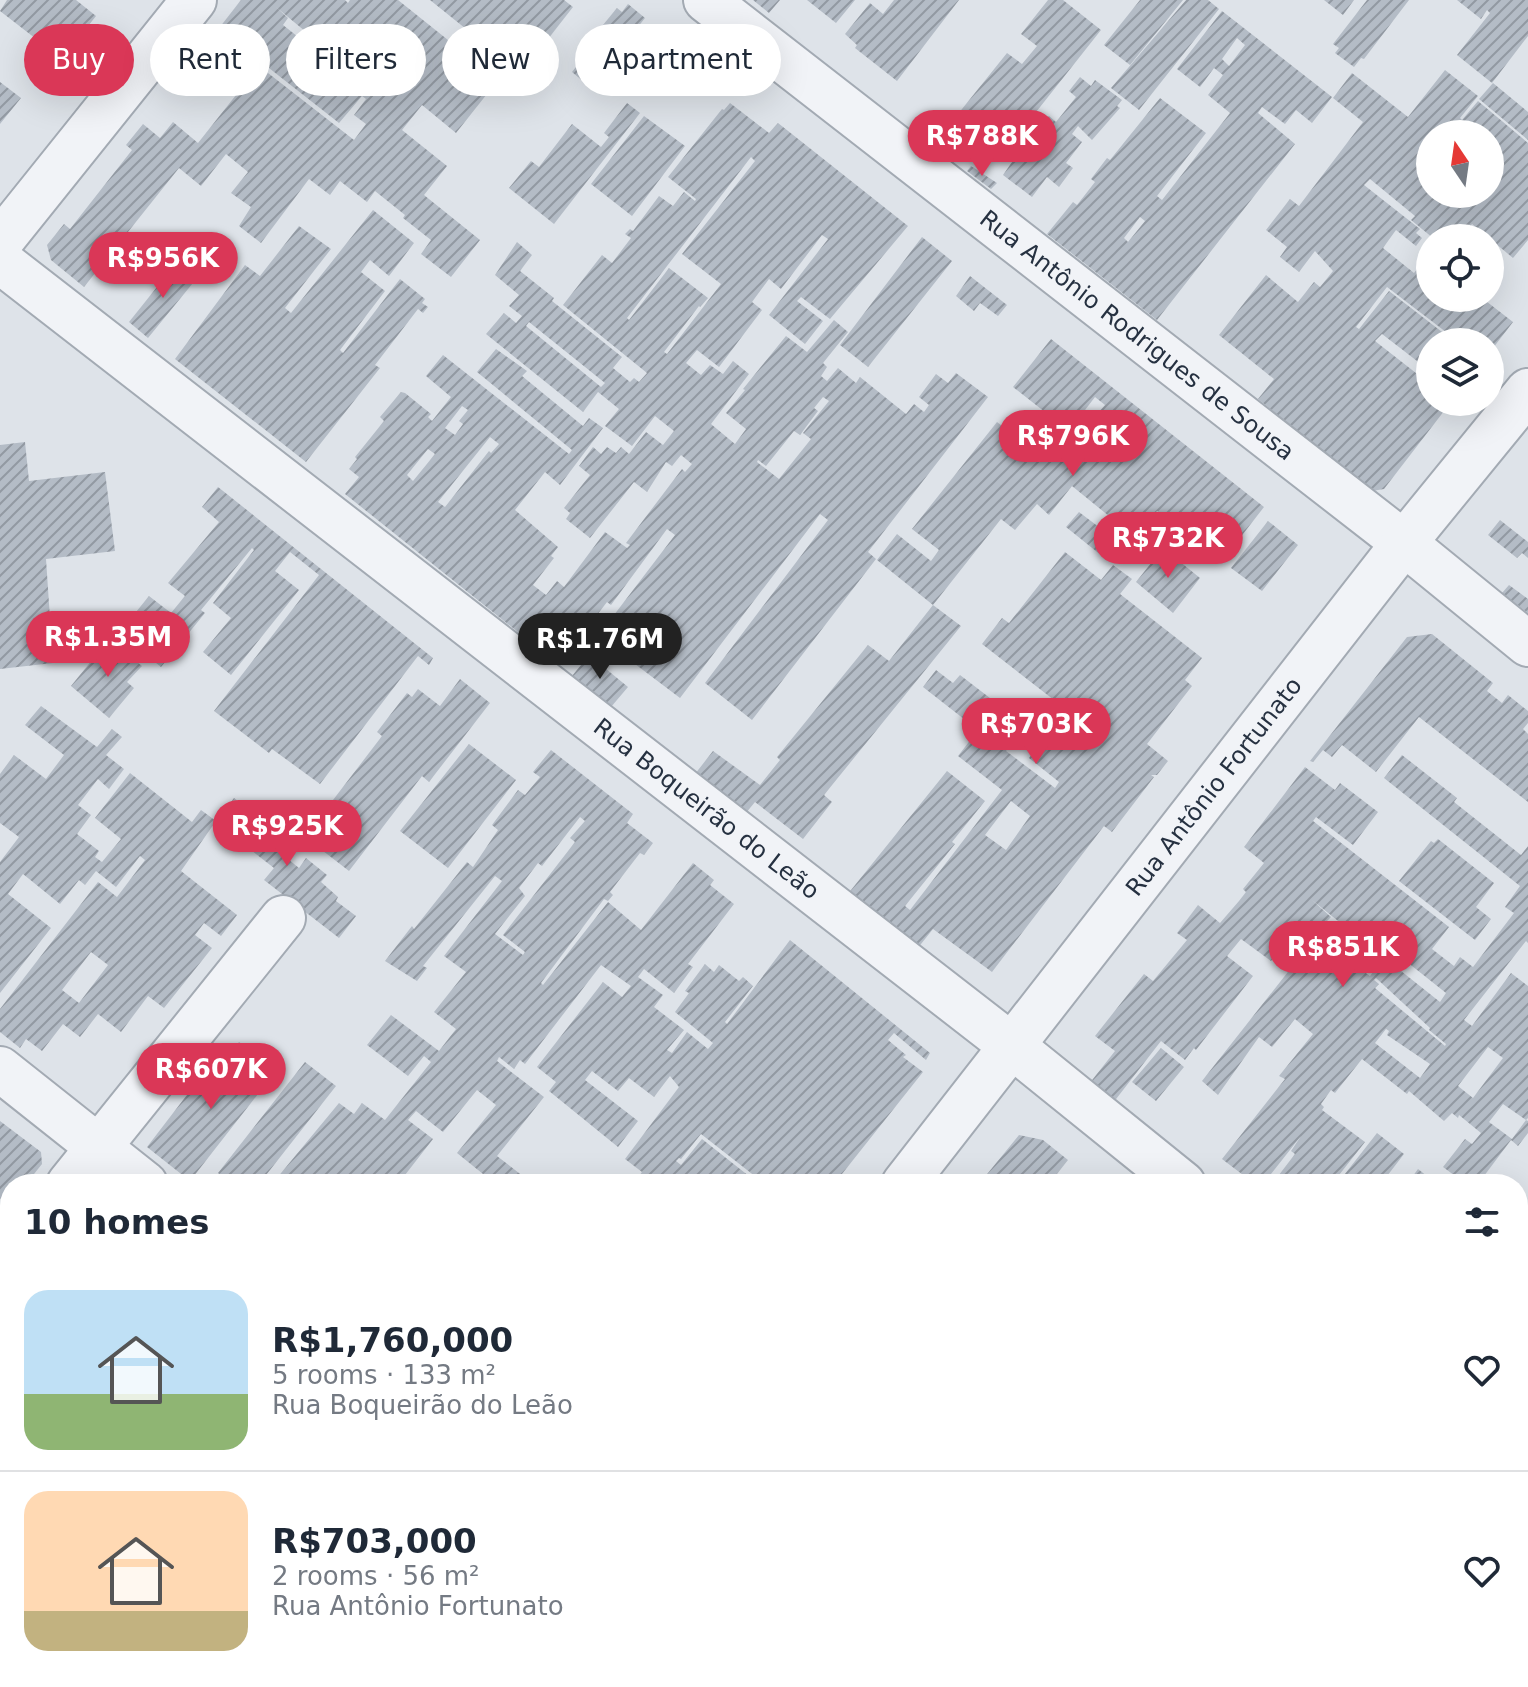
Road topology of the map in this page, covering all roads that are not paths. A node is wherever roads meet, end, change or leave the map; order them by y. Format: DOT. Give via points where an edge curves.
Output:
graph roads {
  1 [pos="194,0"];
  2 [pos="706,0"];
  3 [pos="0,242"];
  4 [pos="0,261"];
  5 [pos="1528,391"];
  6 [pos="1404,543"];
  7 [pos="1528,644"];
  8 [pos="283,918"];
  9 [pos="1012,1046"];
  10 [pos="0,1069"];
  11 [pos="98,1147"];
  12 [pos="77,1174"];
  13 [pos="132,1174"];
  14 [pos="912,1174"];
  15 [pos="1171,1174"];
  1 -- 3 [label="street"];
  2 -- 6 [label="street, Rua Antônio Rodrigues de Sousa"];
  4 -- 9 [label="street, Rua Boqueirão do Leão"];
  5 -- 6 [label="street, Rua Antônio Fortunato"];
  6 -- 7 [label="street, Rua Antônio Rodrigues de Sousa"];
  6 -- 9 [label="street, Rua Antônio Fortunato"];
  8 -- 11 [label="street"];
  9 -- 14 [label="street, Rua Antônio Fortunato"];
  9 -- 15 [label="street, Rua Boqueirão do Leão"];
  10 -- 11 [label="street"];
  11 -- 12 [label="street"];
  11 -- 13 [label="street"];
}
